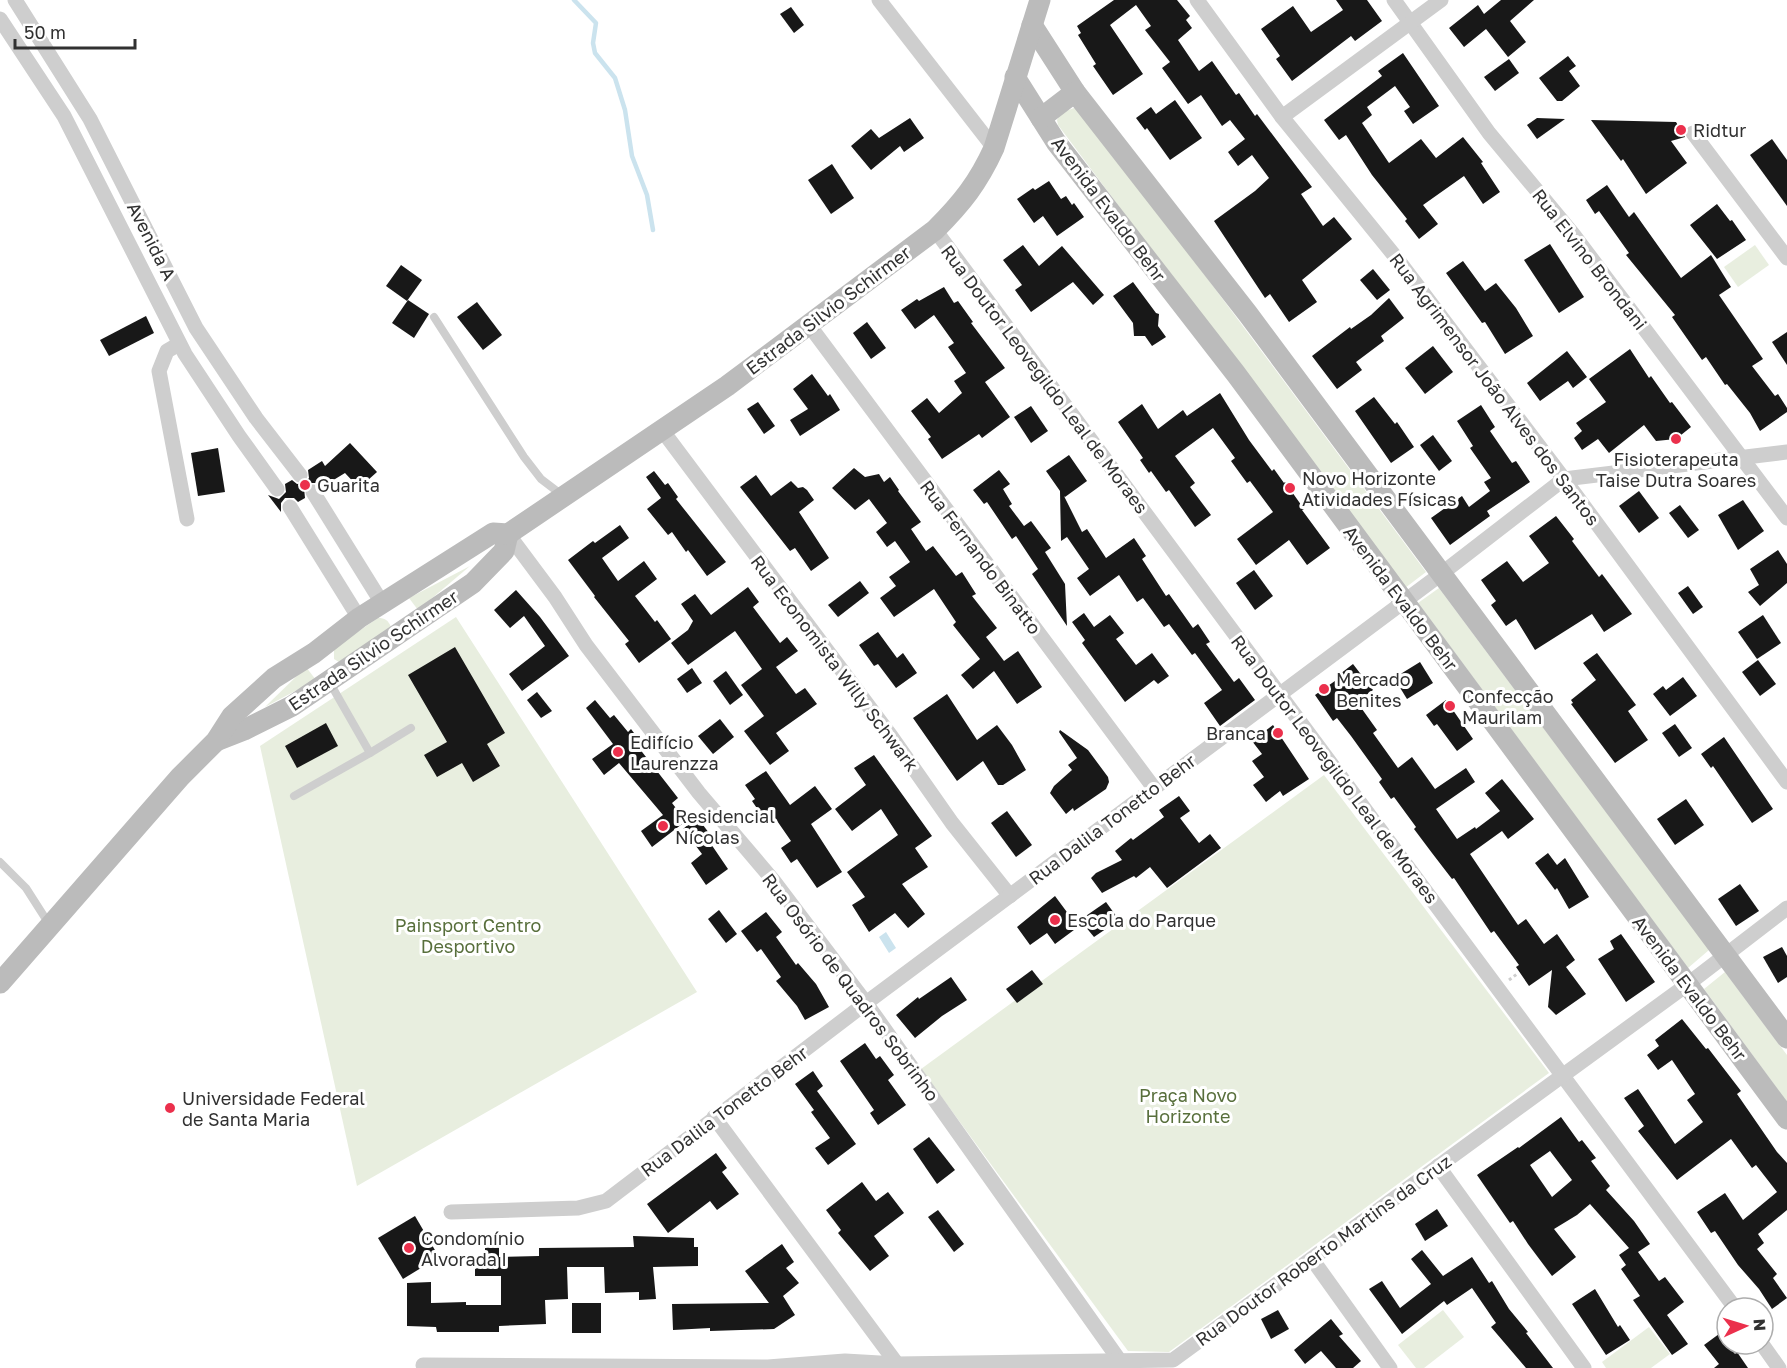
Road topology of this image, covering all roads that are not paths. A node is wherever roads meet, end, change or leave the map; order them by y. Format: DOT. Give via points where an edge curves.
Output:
graph roads {
  1 [pos="15,0"];
  2 [pos="879,0"];
  3 [pos="1040,0"];
  4 [pos="1197,0"];
  5 [pos="1394,0"];
  6 [pos="1441,0"];
  7 [pos="0,19"];
  8 [pos="1410,22"];
  9 [pos="1032,25"];
  10 [pos="1015,77"];
  11 [pos="1076,92"];
  12 [pos="1282,117"];
  13 [pos="1041,118"];
  14 [pos="1694,133"];
  15 [pos="994,148"];
  16 [pos="935,230"];
  17 [pos="1787,258"];
  18 [pos="434,317"];
  19 [pos="809,325"];
  20 [pos="179,344"];
  21 [pos="662,430"];
  22 [pos="1787,452"];
  23 [pos="286,457"];
  24 [pos="1742,457"];
  25 [pos="265,472"];
  26 [pos="300,475"];
  27 [pos="1564,479"];
  28 [pos="277,489"];
  29 [pos="313,492"];
  30 [pos="563,496"];
  31 [pos="290,507"];
  32 [pos="1787,518"];
  33 [pos="187,519"];
  34 [pos="334,525"];
  35 [pos="508,534"];
  36 [pos="310,540"];
  37 [pos="1441,574"];
  38 [pos="1404,601"];
  39 [pos="382,603"];
  40 [pos="359,618"];
  41 [pos="402,632"];
  42 [pos="314,653"];
  43 [pos="330,681"];
  44 [pos="1279,694"];
  45 [pos="411,728"];
  46 [pos="216,741"];
  47 [pos="370,753"];
  48 [pos="1787,782"];
  49 [pos="1154,788"];
  50 [pos="294,796"];
  51 [pos="0,862"];
  52 [pos="1010,896"];
  53 [pos="1787,908"];
  54 [pos="50,924"];
  55 [pos="1726,956"];
  56 [pos="0,983"];
  57 [pos="1688,984"];
  58 [pos="866,1003"];
  59 [pos="1787,1038"];
  60 [pos="1564,1075"];
  61 [pos="714,1117"];
  62 [pos="1787,1119"];
  63 [pos="1438,1166"];
  64 [pos="451,1212"];
  65 [pos="1312,1258"];
  66 [pos="1726,1296"];
  67 [pos="897,1364"];
  68 [pos="423,1365"];
  69 [pos="1120,1365"];
  70 [pos="768,1367"];
  71 [pos="1390,1368"];
  72 [pos="1584,1368"];
  1 -- 23 [label="street, Avenida A" via="90,119 196,328"];
  2 -- 15 [label="street"];
  3 -- 9 [label="street, Estrada Silvio Schirmer"];
  4 -- 12 [label="street, Rua Agrimensor João Alves dos Santos"];
  5 -- 8 [label="street, Rua Elvino Brondani"];
  6 -- 8 [label="street"];
  7 -- 20 [label="street, Avenida A" via="64,116"];
  8 -- 12 [label="street"];
  8 -- 24 [label="street, Rua Elvino Brondani" via="1490,133 1573,234"];
  9 -- 10 [label="street, Estrada Silvio Schirmer"];
  9 -- 11 [label="street"];
  10 -- 13 [label="street, Avenida Evaldo Behr"];
  10 -- 15 [label="street, Estrada Silvio Schirmer"];
  11 -- 13 [label="street"];
  11 -- 37 [label="street" via="1248,314"];
  12 -- 27 [label="street, Rua Agrimensor João Alves dos Santos" via="1398,260"];
  13 -- 38 [label="street, Avenida Evaldo Behr"];
  14 -- 17 [label="street"];
  15 -- 16 [label="street, Estrada Silvio Schirmer" via="962,204"];
  16 -- 19 [label="street, Estrada Silvio Schirmer"];
  16 -- 44 [label="street, Rua Doutor Leovegildo Leal de Moraes"];
  18 -- 30 [label="lane" via="524,457 540,479"];
  19 -- 21 [label="street, Estrada Silvio Schirmer"];
  19 -- 49 [label="street, Rua Fernando Binatto"];
  20 -- 25 [label="street, Avenida A"];
  20 -- 33 [label="street" via="167,351 159,371"];
  21 -- 30 [label="street, Estrada Silvio Schirmer"];
  21 -- 52 [label="street, Rua Economista Willy Schwark"];
  22 -- 24 [label="street"];
  23 -- 25 [label="street"];
  23 -- 26 [label="street, Avenida A"];
  24 -- 27 [label="street"];
  24 -- 32 [label="street, Rua Elvino Brondani"];
  25 -- 28 [label="street, Avenida A"];
  27 -- 37 [label="street, Rua Dalila Tonetto Behr"];
  27 -- 48 [label="street, Rua Agrimensor João Alves dos Santos"];
  29 -- 34 [label="street"];
  30 -- 35 [label="street, Estrada Silvio Schirmer"];
  31 -- 36 [label="street"];
  34 -- 36 [label="street"];
  34 -- 39 [label="street"];
  35 -- 39 [label="street, Estrada Silvio Schirmer" via="493,533"];
  35 -- 41 [label="street, Estrada Silvio Schirmer" via="504,551 473,583"];
  35 -- 58 [label="street, Rua Osório de Quadros Sobrinho" via="586,645"];
  36 -- 40 [label="street"];
  37 -- 38 [label="street, Rua Dalila Tonetto Behr"];
  37 -- 55 [label="street"];
  38 -- 44 [label="street, Rua Dalila Tonetto Behr"];
  38 -- 57 [label="street, Avenida Evaldo Behr"];
  39 -- 40 [label="street, Estrada Silvio Schirmer"];
  39 -- 41 [label="street"];
  40 -- 42 [label="street, Estrada Silvio Schirmer"];
  41 -- 43 [label="street, Estrada Silvio Schirmer"];
  42 -- 43 [label="street"];
  42 -- 46 [label="street, Estrada Silvio Schirmer" via="274,678 232,716"];
  43 -- 46 [label="street, Estrada Silvio Schirmer" via="292,706"];
  43 -- 47 [label="lane"];
  44 -- 49 [label="street, Rua Dalila Tonetto Behr"];
  44 -- 60 [label="street, Rua Doutor Leovegildo Leal de Moraes"];
  45 -- 47 [label="lane"];
  46 -- 54 [label="street, Estrada Silvio Schirmer"];
  47 -- 50 [label="lane"];
  49 -- 52 [label="street, Rua Dalila Tonetto Behr"];
  51 -- 54 [label="lane" via="26,888"];
  52 -- 58 [label="street, Rua Dalila Tonetto Behr"];
  53 -- 55 [label="street, Rua Doutor Roberto Martins da Cruz"];
  54 -- 56 [label="street, Estrada Silvio Schirmer"];
  55 -- 57 [label="street, Rua Doutor Roberto Martins da Cruz"];
  55 -- 59 [label="street"];
  57 -- 60 [label="street, Rua Doutor Roberto Martins da Cruz"];
  57 -- 62 [label="street, Avenida Evaldo Behr"];
  58 -- 61 [label="street, Rua Dalila Tonetto Behr"];
  58 -- 69 [label="street, Rua Osório de Quadros Sobrinho"];
  60 -- 63 [label="street, Rua Doutor Roberto Martins da Cruz"];
  60 -- 66 [label="street, Rua Doutor Leovegildo Leal de Moraes"];
  61 -- 64 [label="street, Rua Dalila Tonetto Behr" via="606,1201 578,1208"];
  61 -- 67 [label="street"];
  63 -- 65 [label="street, Rua Doutor Roberto Martins da Cruz"];
  63 -- 72 [label="street"];
  65 -- 69 [label="street, Rua Doutor Roberto Martins da Cruz" via="1173,1360"];
  65 -- 71 [label="street"];
  67 -- 69 [label="street, Rua Doutor Roberto Martins da Cruz"];
  67 -- 70 [label="street, Rua Doutor Roberto Martins da Cruz" via="844,1361"];
  68 -- 70 [label="street, Rua Doutor Roberto Martins da Cruz"];
}
